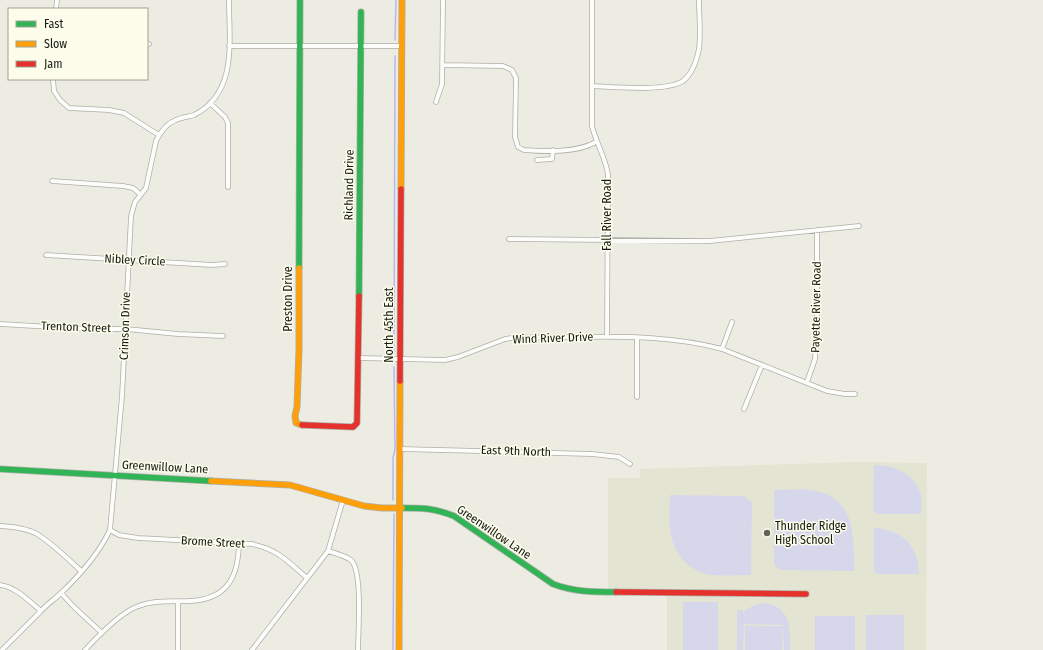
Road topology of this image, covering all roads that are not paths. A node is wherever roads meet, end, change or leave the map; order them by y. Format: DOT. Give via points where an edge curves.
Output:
graph roads {
  1 [pos="229,0"];
  2 [pos="300,0"];
  3 [pos="402,0"];
  4 [pos="443,0"];
  5 [pos="592,0"];
  6 [pos="699,0"];
  7 [pos="361,12"];
  8 [pos="229,46"];
  9 [pos="299,46"];
  10 [pos="402,46"];
  11 [pos="362,47"];
  12 [pos="443,66"];
  13 [pos="53,80"];
  14 [pos="592,86"];
  15 [pos="436,102"];
  16 [pos="210,103"];
  17 [pos="159,135"];
  18 [pos="596,142"];
  19 [pos="553,150"];
  20 [pos="537,160"];
  21 [pos="52,181"];
  22 [pos="228,187"];
  23 [pos="141,195"];
  24 [pos="858,226"];
  25 [pos="817,230"];
  26 [pos="509,239"];
  27 [pos="607,240"];
  28 [pos="46,255"];
  29 [pos="128,260"];
  30 [pos="225,264"];
  31 [pos="732,322"];
  32 [pos="0,324"];
  33 [pos="126,329"];
  34 [pos="223,336"];
  35 [pos="607,336"];
  36 [pos="637,337"];
  37 [pos="722,349"];
  38 [pos="359,358"];
  39 [pos="400,359"];
  40 [pos="762,365"];
  41 [pos="807,382"];
  42 [pos="856,394"];
  43 [pos="637,397"];
  44 [pos="744,409"];
  45 [pos="400,449"];
  46 [pos="630,464"];
  47 [pos="0,469"];
  48 [pos="115,476"];
  49 [pos="343,500"];
  50 [pos="399,509"];
  51 [pos="0,526"];
  52 [pos="110,530"];
  53 [pos="239,544"];
  54 [pos="328,550"];
  55 [pos="81,571"];
  56 [pos="307,578"];
  57 [pos="0,585"];
  58 [pos="62,593"];
  59 [pos="806,594"];
  60 [pos="178,601"];
  61 [pos="41,611"];
  62 [pos="102,633"];
  63 [pos="2,650"];
  64 [pos="86,650"];
  65 [pos="178,650"];
  66 [pos="252,650"];
  67 [pos="358,650"];
  68 [pos="399,650"];
  1 -- 8 [label="street, Crimson Drive"];
  2 -- 9 [label="street"];
  3 -- 10 [label="street, North 45th East"];
  4 -- 12 [label="street"];
  5 -- 14 [label="street, Fall River Road"];
  6 -- 14 [label="street" via="699,47 696,60 684,80 664,87"];
  7 -- 11 [label="street, Richland Drive"];
  8 -- 9 [label="street"];
  8 -- 16 [label="street, Crimson Drive" via="227,74 222,87"];
  9 -- 11 [label="street"];
  9 -- 38 [label="street, Preston Drive" via="299,349 296,423 300,426 353,427 357,423"];
  10 -- 11 [label="street"];
  10 -- 39 [label="street, North 45th East"];
  11 -- 38 [label="street, Richland Drive"];
  12 -- 15 [label="street" via="442,84"];
  12 -- 19 [label="street" via="503,66 512,70 516,78 515,137 518,147 524,150"];
  13 -- 17 [label="street" via="54,91 69,108 124,112"];
  14 -- 18 [label="street, Fall River Road" via="592,126"];
  16 -- 17 [label="street, Crimson Drive" via="192,116 175,120"];
  16 -- 22 [label="street" via="228,123"];
  17 -- 23 [label="street, Crimson Drive" via="146,188"];
  18 -- 19 [label="street" via="579,149"];
  18 -- 27 [label="street, Fall River Road" via="608,175"];
  19 -- 20 [label="street" via="552,159"];
  21 -- 23 [label="street" via="123,186 133,188"];
  23 -- 29 [label="street, Crimson Drive" via="135,202 131,216"];
  24 -- 25 [label="street"];
  25 -- 27 [label="street" via="704,241"];
  25 -- 41 [label="street, Payette River Road" via="815,359"];
  26 -- 27 [label="street"];
  27 -- 35 [label="street, Fall River Road"];
  28 -- 29 [label="street, Nibley Circle"];
  29 -- 30 [label="street, Nibley Circle"];
  29 -- 33 [label="street, Crimson Drive"];
  31 -- 37 [label="street"];
  32 -- 33 [label="street, Trenton Street"];
  33 -- 34 [label="street, Trenton Street"];
  33 -- 48 [label="street, Crimson Drive"];
  35 -- 36 [label="street, Wind River Drive"];
  35 -- 39 [label="street, Wind River Drive" via="512,338 452,359"];
  36 -- 37 [label="street" via="689,342"];
  36 -- 43 [label="street"];
  37 -- 40 [label="street"];
  38 -- 39 [label="street, Wind River Drive"];
  39 -- 45 [label="street, North 45th East"];
  40 -- 41 [label="street"];
  40 -- 44 [label="street"];
  41 -- 42 [label="street" via="836,393"];
  45 -- 46 [label="street, East 9th North" via="592,454 619,457"];
  45 -- 50 [label="street, North 45th East"];
  47 -- 48 [label="street, Greenwillow Lane"];
  48 -- 49 [label="street, Greenwillow Lane" via="290,485"];
  48 -- 52 [label="street, Crimson Drive"];
  49 -- 50 [label="street, Greenwillow Lane" via="356,505"];
  49 -- 54 [label="street"];
  50 -- 59 [label="street, Greenwillow Lane" via="434,510 454,516 553,584 566,589 598,593"];
  50 -- 68 [label="street, North 45th East"];
  51 -- 55 [label="street" via="22,528 36,533"];
  52 -- 53 [label="street, Brome Street" via="119,535 138,538"];
  52 -- 55 [label="street, Crimson Drive" via="97,552"];
  53 -- 56 [label="street, Brome Street" via="252,544 272,550"];
  53 -- 60 [label="street" via="236,569 226,588 204,599"];
  54 -- 56 [label="street"];
  54 -- 67 [label="street" via="350,560 357,570"];
  55 -- 58 [label="street, Crimson Drive"];
  56 -- 66 [label="street"];
  57 -- 61 [label="street" via="18,592"];
  58 -- 61 [label="street, Crimson Drive"];
  58 -- 62 [label="street"];
  60 -- 62 [label="street" via="167,600 135,607"];
  60 -- 65 [label="street"];
  61 -- 63 [label="street, Crimson Drive"];
  62 -- 64 [label="street"];
}
